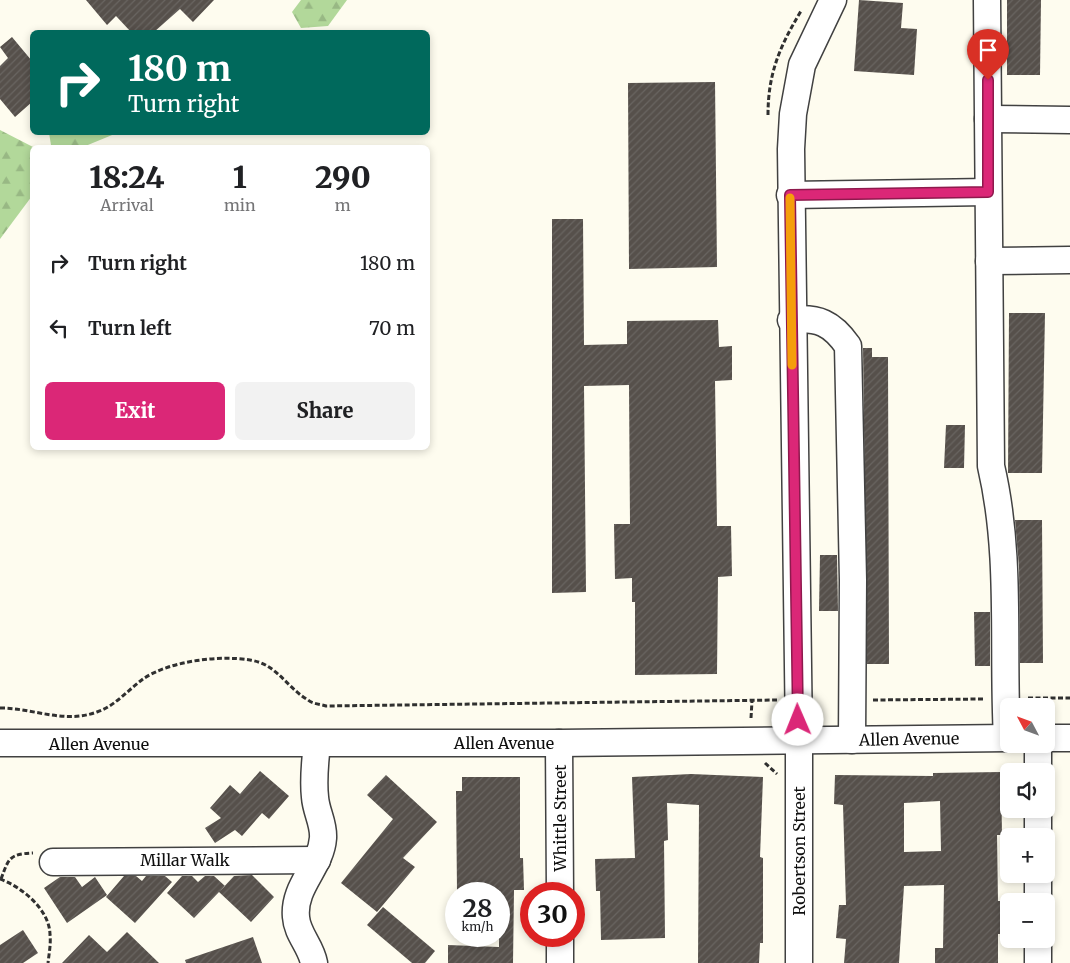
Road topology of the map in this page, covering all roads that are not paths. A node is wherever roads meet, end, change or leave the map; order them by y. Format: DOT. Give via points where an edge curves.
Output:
graph roads {
  1 [pos="833,0"];
  2 [pos="987,0"];
  3 [pos="988,119"];
  4 [pos="1070,120"];
  5 [pos="988,192"];
  6 [pos="790,195"];
  7 [pos="1070,260"];
  8 [pos="989,261"];
  9 [pos="791,320"];
  10 [pos="1006,698"];
  11 [pos="1000,738"];
  12 [pos="1055,738"];
  13 [pos="1070,738"];
  14 [pos="799,740"];
  15 [pos="852,740"];
  16 [pos="560,743"];
  17 [pos="0,744"];
  18 [pos="317,744"];
  19 [pos="317,860"];
  20 [pos="53,862"];
  21 [pos="560,882"];
  22 [pos="560,947"];
  23 [pos="1038,948"];
  24 [pos="314,963"];
  25 [pos="560,963"];
  26 [pos="799,963"];
  27 [pos="1038,963"];
  1 -- 6 [label="street, Robertson Street" via="802,65 793,114"];
  2 -- 3 [label="street"];
  3 -- 4 [label="street"];
  3 -- 5 [label="street"];
  5 -- 6 [label="street"];
  5 -- 8 [label="street"];
  6 -- 9 [label="street, Robertson Street"];
  7 -- 8 [label="street"];
  8 -- 10 [label="street" via="991,466 1000,505 1004,553"];
  9 -- 14 [label="street, Robertson Street"];
  9 -- 15 [label="street" via="811,318 820,321 836,331 848,346 853,580"];
  11 -- 15 [label="street, Allen Avenue"];
  12 -- 13 [label="street"];
  14 -- 15 [label="street, Allen Avenue"];
  14 -- 16 [label="street, Allen Avenue"];
  14 -- 26 [label="street, Robertson Street"];
  16 -- 18 [label="street, Allen Avenue"];
  16 -- 21 [label="street, Whittle Street"];
  17 -- 18 [label="street, Allen Avenue"];
  18 -- 19 [label="street" via="315,799 323,838"];
  19 -- 20 [label="street, Millar Walk"];
  19 -- 24 [label="street" via="298,893 296,906 299,930"];
  22 -- 25 [label="street"];
  23 -- 27 [label="street"];
}
